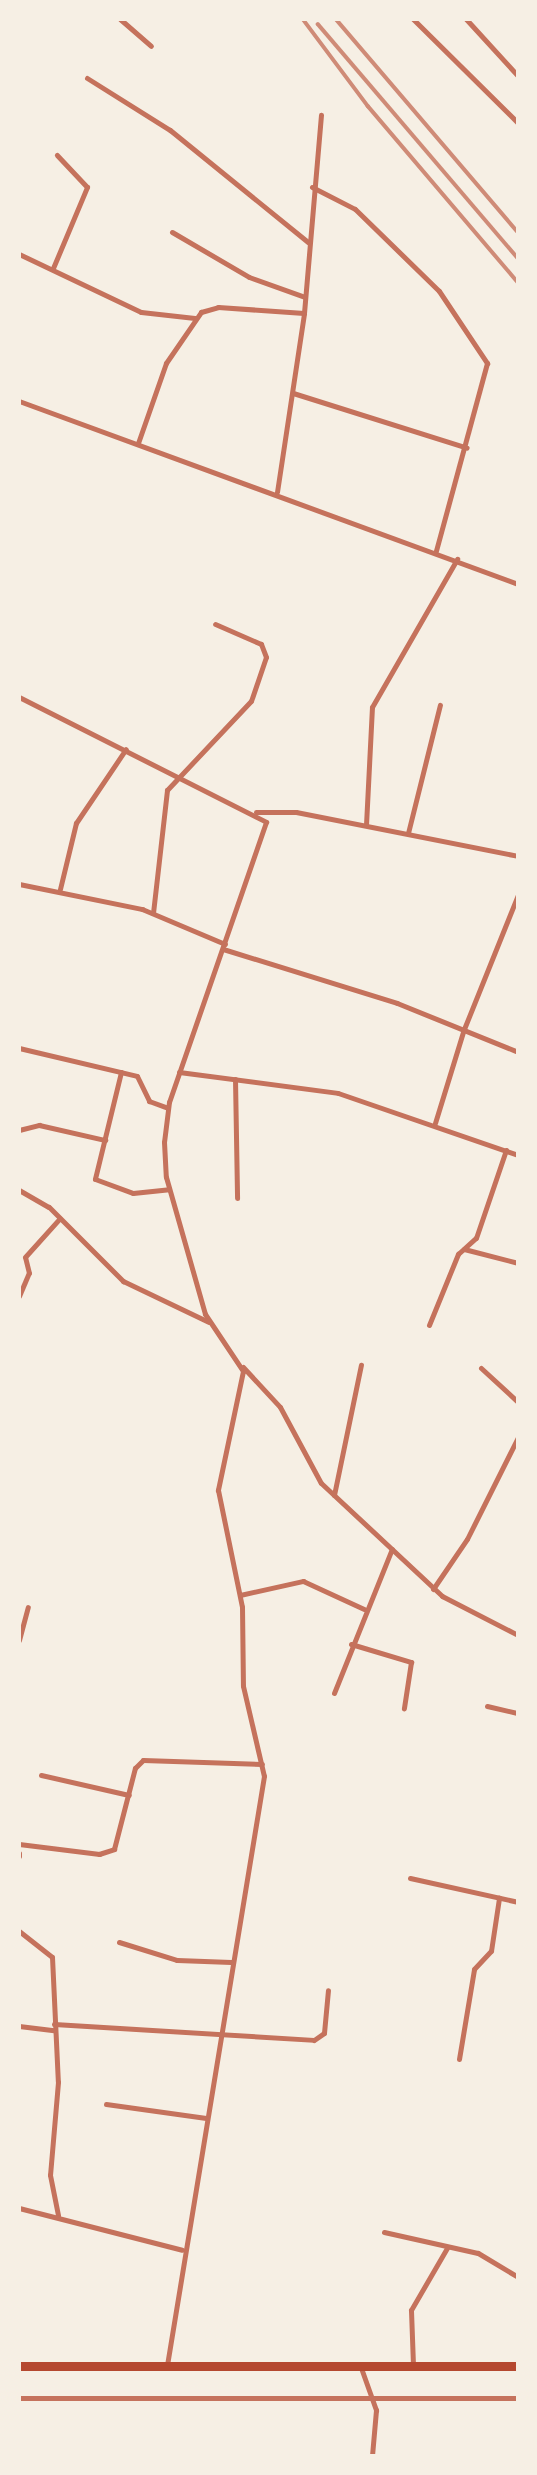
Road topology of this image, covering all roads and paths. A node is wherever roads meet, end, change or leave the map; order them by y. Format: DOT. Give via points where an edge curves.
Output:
graph roads {
  1 [pos="120,19"];
  2 [pos="413,19"];
  3 [pos="466,19"];
  4 [pos="151,46"];
  5 [pos="518,76"];
  6 [pos="87,78"];
  7 [pos="321,116"];
  8 [pos="518,123"];
  9 [pos="57,155"];
  10 [pos="312,187"];
  11 [pos="172,232"];
  12 [pos="308,243"];
  13 [pos="19,254"];
  14 [pos="54,268"];
  15 [pos="305,297"];
  16 [pos="304,313"];
  17 [pos="195,318"];
  18 [pos="293,394"];
  19 [pos="19,401"];
  20 [pos="138,443"];
  21 [pos="467,448"];
  22 [pos="277,492"];
  23 [pos="436,551"];
  24 [pos="457,559"];
  25 [pos="518,584"];
  26 [pos="215,624"];
  27 [pos="19,697"];
  28 [pos="440,705"];
  29 [pos="126,749"];
  30 [pos="178,774"];
  31 [pos="255,812"];
  32 [pos="366,825"];
  33 [pos="408,833"];
  34 [pos="518,856"];
  35 [pos="19,884"];
  36 [pos="61,889"];
  37 [pos="518,895"];
  38 [pos="153,912"];
  39 [pos="224,947"];
  40 [pos="464,1029"];
  41 [pos="19,1048"];
  42 [pos="518,1052"];
  43 [pos="121,1072"];
  44 [pos="179,1072"];
  45 [pos="235,1079"];
  46 [pos="168,1108"];
  47 [pos="435,1123"];
  48 [pos="19,1130"];
  49 [pos="105,1140"];
  50 [pos="506,1150"];
  51 [pos="518,1155"];
  52 [pos="169,1189"];
  53 [pos="19,1190"];
  54 [pos="237,1198"];
  55 [pos="60,1218"];
  56 [pos="464,1248"];
  57 [pos="518,1264"];
  58 [pos="19,1296"];
  59 [pos="209,1322"];
  60 [pos="429,1325"];
  61 [pos="361,1365"];
  62 [pos="242,1366"];
  63 [pos="481,1368"];
  64 [pos="518,1402"];
  65 [pos="518,1437"];
  66 [pos="334,1495"];
  67 [pos="392,1549"];
  68 [pos="433,1589"];
  69 [pos="240,1595"];
  70 [pos="27,1607"];
  71 [pos="364,1609"];
  72 [pos="517,1634"];
  73 [pos="19,1640"];
  74 [pos="351,1644"];
  75 [pos="334,1693"];
  76 [pos="487,1706"];
  77 [pos="404,1707"];
  78 [pos="518,1713"];
  79 [pos="262,1764"];
  80 [pos="41,1776"];
  81 [pos="129,1795"];
  82 [pos="19,1843"];
  83 [pos="410,1878"];
  84 [pos="499,1898"];
  85 [pos="518,1902"];
  86 [pos="19,1931"];
  87 [pos="119,1942"];
  88 [pos="232,1962"];
  89 [pos="328,1990"];
  90 [pos="19,2026"];
  91 [pos="54,2027"];
  92 [pos="218,2036"];
  93 [pos="459,2059"];
  94 [pos="106,2104"];
  95 [pos="206,2118"];
  96 [pos="19,2208"];
  97 [pos="58,2215"];
  98 [pos="384,2232"];
  99 [pos="447,2248"];
  100 [pos="182,2250"];
  101 [pos="518,2277"];
  102 [pos="167,2365"];
  103 [pos="360,2365"];
  104 [pos="412,2365"];
  105 [pos="518,2365"];
  106 [pos="19,2366"];
  107 [pos="19,2398"];
  108 [pos="518,2398"];
  109 [pos="372,2399"];
  110 [pos="372,2456"];
  1 -- 4 [label="street"];
  2 -- 8 [label="street"];
  3 -- 5 [label="street"];
  6 -- 12 [label="street" via="170,130"];
  7 -- 10 [label="street"];
  9 -- 14 [label="street" via="87,187"];
  10 -- 12 [label="street"];
  10 -- 21 [label="street" via="367,220 457,313 483,355 486,376"];
  11 -- 15 [label="street" via="249,277"];
  12 -- 15 [label="street"];
  13 -- 14 [label="street"];
  14 -- 17 [label="street" via="141,312"];
  15 -- 16 [label="street"];
  16 -- 17 [label="street" via="218,307"];
  16 -- 18 [label="street"];
  17 -- 20 [label="street" via="166,363"];
  18 -- 21 [label="street"];
  18 -- 22 [label="street"];
  19 -- 20 [label="street"];
  20 -- 22 [label="street"];
  21 -- 23 [label="street"];
  22 -- 23 [label="street"];
  23 -- 24 [label="street"];
  24 -- 25 [label="street"];
  24 -- 32 [label="street" via="372,707"];
  26 -- 30 [label="street" via="261,644 266,657 251,701"];
  27 -- 29 [label="street"];
  28 -- 33 [label="street"];
  29 -- 30 [label="street"];
  29 -- 36 [label="street" via="76,823"];
  30 -- 31 [label="street"];
  30 -- 38 [label="street" via="164,798"];
  31 -- 32 [label="street" via="286,811"];
  31 -- 39 [label="street" via="266,828"];
  32 -- 33 [label="street"];
  33 -- 34 [label="street"];
  35 -- 36 [label="street"];
  36 -- 38 [label="street"];
  37 -- 40 [label="street"];
  38 -- 39 [label="street"];
  39 -- 40 [label="street"];
  39 -- 44 [label="street"];
  40 -- 42 [label="street"];
  40 -- 47 [label="street"];
  41 -- 43 [label="street"];
  43 -- 46 [label="street" via="142,1079 149,1101"];
  43 -- 49 [label="street"];
  44 -- 45 [label="street"];
  44 -- 46 [label="street"];
  45 -- 47 [label="street" via="338,1093"];
  45 -- 54 [label="street"];
  46 -- 52 [label="street"];
  47 -- 50 [label="street"];
  48 -- 49 [label="street" via="39,1125"];
  49 -- 52 [label="street" via="98,1182 133,1193"];
  50 -- 51 [label="street"];
  50 -- 56 [label="street" via="476,1238"];
  52 -- 59 [label="street"];
  53 -- 55 [label="street"];
  55 -- 58 [label="street" via="25,1257 29,1273"];
  55 -- 59 [label="street" via="123,1281"];
  56 -- 57 [label="street"];
  56 -- 60 [label="street"];
  59 -- 62 [label="street"];
  61 -- 66 [label="street"];
  62 -- 66 [label="street" via="269,1392 311,1470"];
  62 -- 69 [label="street" via="218,1490"];
  63 -- 64 [label="street"];
  65 -- 68 [label="street" via="467,1539"];
  66 -- 67 [label="street"];
  67 -- 68 [label="street"];
  67 -- 71 [label="street"];
  68 -- 72 [label="street"];
  69 -- 71 [label="street" via="303,1581"];
  69 -- 79 [label="street" via="243,1686"];
  70 -- 73 [label="street"];
  71 -- 74 [label="street"];
  74 -- 75 [label="street"];
  74 -- 77 [label="street" via="411,1662"];
  76 -- 78 [label="street"];
  79 -- 81 [label="street" via="149,1759 135,1768"];
  79 -- 88 [label="street" via="263,1801"];
  80 -- 81 [label="street"];
  81 -- 82 [label="street" via="117,1844 107,1852"];
  83 -- 84 [label="street"];
  84 -- 85 [label="street"];
  84 -- 93 [label="street" via="491,1951 474,1969"];
  86 -- 91 [label="street" via="52,1957"];
  87 -- 88 [label="street" via="177,1959"];
  88 -- 92 [label="street"];
  89 -- 92 [label="street" via="324,2033 314,2040"];
  90 -- 91 [label="street"];
  91 -- 92 [label="street"];
  91 -- 97 [label="street" via="58,2082 50,2175"];
  92 -- 95 [label="street"];
  94 -- 95 [label="street"];
  95 -- 100 [label="street"];
  96 -- 97 [label="street"];
  97 -- 100 [label="street"];
  98 -- 99 [label="street"];
  99 -- 101 [label="street" via="478,2253"];
  99 -- 104 [label="street" via="411,2310"];
  100 -- 102 [label="street"];
  102 -- 103 [label="main road"];
  102 -- 106 [label="main road"];
  103 -- 104 [label="main road"];
  103 -- 109 [label="street"];
  104 -- 105 [label="main road"];
  107 -- 109 [label="street"];
  108 -- 109 [label="street"];
  109 -- 110 [label="street" via="377,2416"];
}
